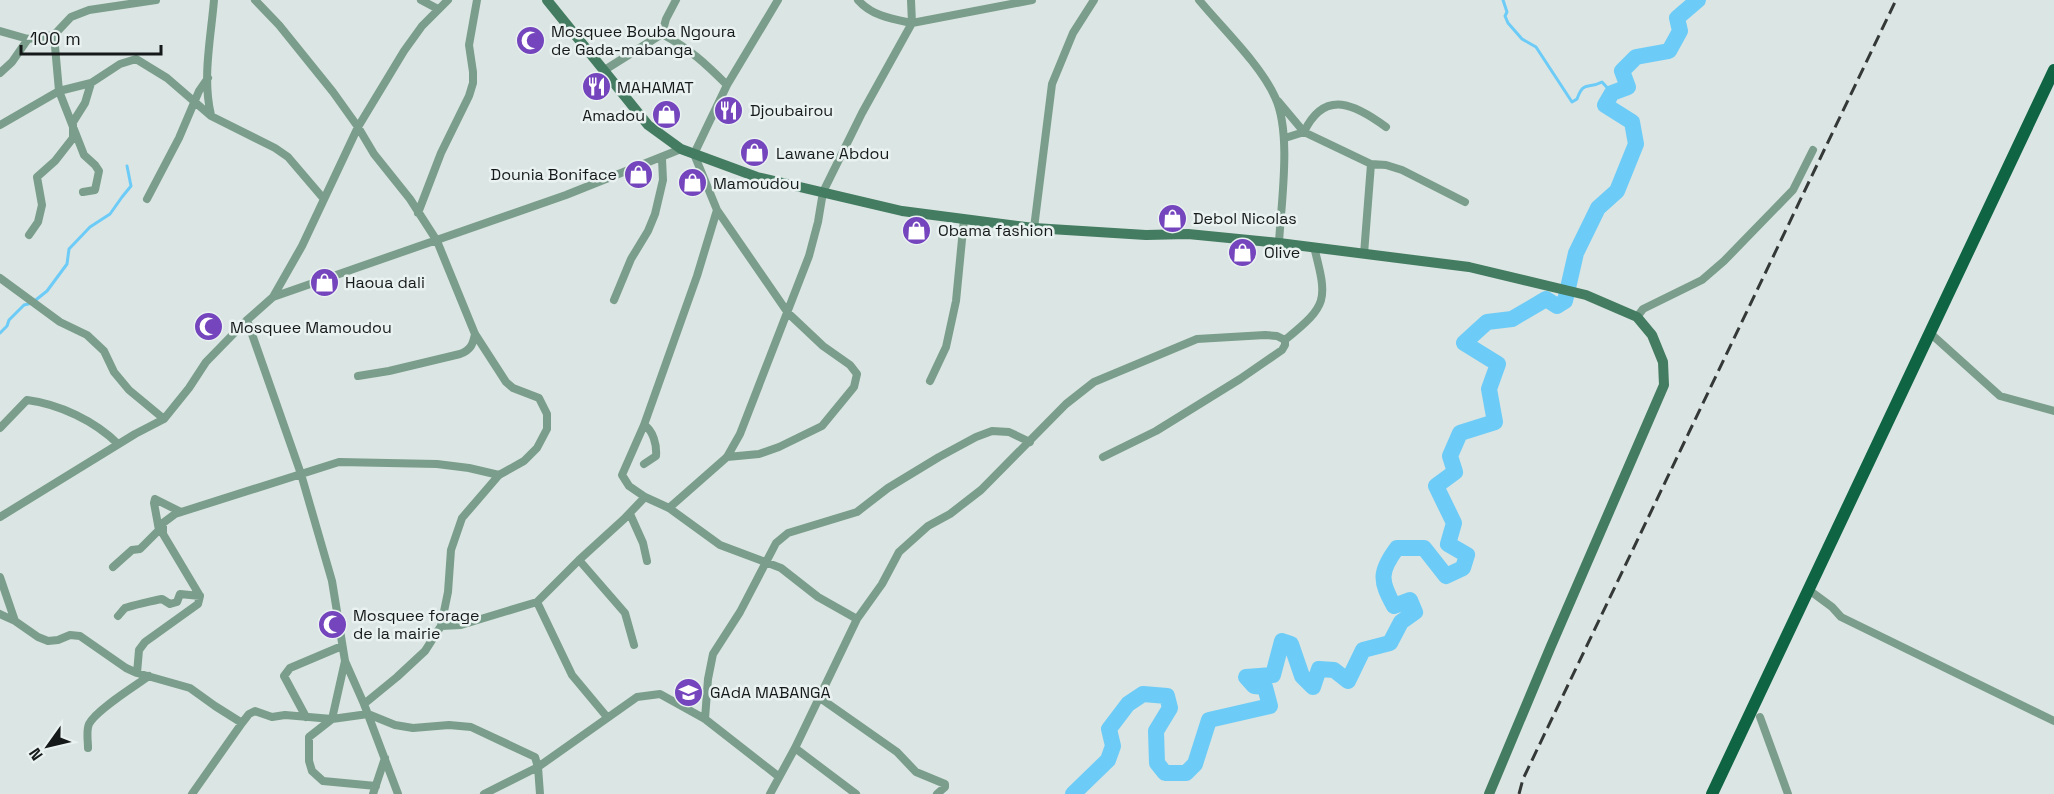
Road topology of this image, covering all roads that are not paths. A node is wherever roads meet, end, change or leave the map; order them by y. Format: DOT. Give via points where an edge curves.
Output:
graph roads {
  1 [pos="156,0"];
  2 [pos="214,0"];
  3 [pos="255,0"];
  4 [pos="421,0"];
  5 [pos="448,0"];
  6 [pos="477,0"];
  7 [pos="547,0"];
  8 [pos="676,0"];
  9 [pos="778,0"];
  10 [pos="858,0"];
  11 [pos="910,0"];
  12 [pos="1032,0"];
  13 [pos="1094,0"];
  14 [pos="1199,0"];
  15 [pos="1013,2"];
  16 [pos="438,9"];
  17 [pos="912,23"];
  18 [pos="0,31"];
  19 [pos="662,34"];
  20 [pos="54,35"];
  21 [pos="28,39"];
  22 [pos="2054,70"];
  23 [pos="603,71"];
  24 [pos="0,73"];
  25 [pos="208,78"];
  26 [pos="91,83"];
  27 [pos="727,85"];
  28 [pos="59,91"];
  29 [pos="1276,98"];
  30 [pos="194,102"];
  31 [pos="211,116"];
  32 [pos="0,125"];
  33 [pos="358,127"];
  34 [pos="1386,127"];
  35 [pos="1304,132"];
  36 [pos="74,133"];
  37 [pos="1285,138"];
  38 [pos="681,149"];
  39 [pos="1813,150"];
  40 [pos="693,154"];
  41 [pos="662,159"];
  42 [pos="1371,164"];
  43 [pos="83,192"];
  44 [pos="823,192"];
  45 [pos="323,198"];
  46 [pos="147,199"];
  47 [pos="1465,202"];
  48 [pos="717,210"];
  49 [pos="418,213"];
  50 [pos="964,219"];
  51 [pos="1034,228"];
  52 [pos="29,235"];
  53 [pos="437,241"];
  54 [pos="1279,243"];
  55 [pos="1314,248"];
  56 [pos="1364,254"];
  57 [pos="0,278"];
  58 [pos="273,297"];
  59 [pos="614,300"];
  60 [pos="788,313"];
  61 [pos="1637,317"];
  62 [pos="247,320"];
  63 [pos="1930,333"];
  64 [pos="475,334"];
  65 [pos="1284,340"];
  66 [pos="358,376"];
  67 [pos="930,381"];
  68 [pos="2054,411"];
  69 [pos="164,418"];
  70 [pos="644,425"];
  71 [pos="0,428"];
  72 [pos="1030,441"];
  73 [pos="118,444"];
  74 [pos="727,457"];
  75 [pos="1103,457"];
  76 [pos="644,464"];
  77 [pos="301,474"];
  78 [pos="499,476"];
  79 [pos="645,497"];
  80 [pos="669,508"];
  81 [pos="181,512"];
  82 [pos="630,514"];
  83 [pos="0,517"];
  84 [pos="579,560"];
  85 [pos="647,561"];
  86 [pos="767,561"];
  87 [pos="113,567"];
  88 [pos="0,577"];
  89 [pos="1809,590"];
  90 [pos="200,596"];
  91 [pos="537,602"];
  92 [pos="0,614"];
  93 [pos="117,616"];
  94 [pos="857,620"];
  95 [pos="15,621"];
  96 [pos="441,626"];
  97 [pos="634,645"];
  98 [pos="342,646"];
  99 [pos="345,660"];
  100 [pos="135,672"];
  101 [pos="149,676"];
  102 [pos="135,686"];
  103 [pos="819,698"];
  104 [pos="364,704"];
  105 [pos="368,714"];
  106 [pos="306,717"];
  107 [pos="608,717"];
  108 [pos="1760,717"];
  109 [pos="332,719"];
  110 [pos="705,719"];
  111 [pos="2054,721"];
  112 [pos="242,723"];
  113 [pos="88,748"];
  114 [pos="795,748"];
  115 [pos="385,759"];
  116 [pos="538,767"];
  117 [pos="778,776"];
  118 [pos="374,790"];
  119 [pos="192,794"];
  120 [pos="398,794"];
  121 [pos="484,794"];
  122 [pos="540,794"];
  123 [pos="770,794"];
  124 [pos="856,794"];
  125 [pos="937,794"];
  126 [pos="1489,794"];
  127 [pos="1712,794"];
  128 [pos="1788,794"];
  1 -- 20 [label="street" via="89,10 71,17"];
  2 -- 25 [label="street"];
  3 -- 33 [label="street"];
  4 -- 16 [label="street"];
  5 -- 16 [label="street"];
  6 -- 49 [label="street" via="469,45 473,72 469,96"];
  7 -- 23 [label="street"];
  8 -- 19 [label="street"];
  9 -- 27 [label="street"];
  10 -- 17 [label="street" via="884,18"];
  11 -- 17 [label="street"];
  12 -- 15 [label="street"];
  13 -- 51 [label="street" via="1073,33 1052,84"];
  14 -- 29 [label="street"];
  15 -- 17 [label="street"];
  16 -- 33 [label="street" via="404,51"];
  17 -- 44 [label="street"];
  18 -- 21 [label="street"];
  19 -- 23 [label="street"];
  19 -- 27 [label="street" via="686,46"];
  20 -- 21 [label="street"];
  20 -- 28 [label="street"];
  21 -- 24 [label="street"];
  22 -- 63 [label="main road"];
  23 -- 38 [label="street" via="648,125"];
  25 -- 30 [label="street"];
  25 -- 31 [label="street"];
  26 -- 28 [label="street"];
  26 -- 30 [label="street" via="120,64 136,59 167,78"];
  26 -- 36 [label="street" via="73,122"];
  27 -- 40 [label="street"];
  28 -- 32 [label="street"];
  28 -- 36 [label="street"];
  29 -- 35 [label="street"];
  29 -- 37 [label="street"];
  30 -- 31 [label="street"];
  30 -- 46 [label="street"];
  31 -- 45 [label="street" via="288,157"];
  33 -- 45 [label="street"];
  33 -- 49 [label="street"];
  34 -- 35 [label="street" via="1358,108 1327,106"];
  35 -- 37 [label="street"];
  35 -- 42 [label="street"];
  36 -- 43 [label="street" via="84,155 99,171 95,190"];
  36 -- 52 [label="street" via="63,153 37,177 42,205 38,222"];
  37 -- 54 [label="street"];
  38 -- 40 [label="street"];
  38 -- 41 [label="street"];
  39 -- 61 [label="street" via="1793,190 1724,261 1702,280 1643,309"];
  40 -- 44 [label="street" via="757,177"];
  40 -- 48 [label="street"];
  41 -- 53 [label="street"];
  41 -- 59 [label="street" via="663,180 655,214"];
  42 -- 47 [label="street" via="1402,170"];
  42 -- 56 [label="street"];
  44 -- 50 [label="street" via="902,211"];
  44 -- 60 [label="street" via="819,222"];
  45 -- 58 [label="street"];
  48 -- 60 [label="street"];
  48 -- 70 [label="street"];
  49 -- 53 [label="street"];
  50 -- 51 [label="street"];
  50 -- 67 [label="street" via="956,301 946,347"];
  51 -- 54 [label="street" via="1188,234"];
  53 -- 58 [label="street"];
  53 -- 64 [label="street"];
  54 -- 55 [label="street"];
  55 -- 56 [label="street"];
  55 -- 65 [label="street" via="1323,281 1323,298 1312,318"];
  56 -- 61 [label="street" via="1469,267 1586,295"];
  57 -- 69 [label="street" via="60,322 87,335 104,351 129,390"];
  58 -- 62 [label="street"];
  60 -- 74 [label="street"];
  60 -- 74 [label="street" via="850,365 856,374 854,387 822,426 759,454"];
  61 -- 126 [label="street" via="1652,335 1663,362 1664,385"];
  62 -- 69 [label="street" via="206,362"];
  62 -- 77 [label="street"];
  63 -- 68 [label="street" via="2000,396"];
  63 -- 89 [label="main road"];
  64 -- 66 [label="street" via="467,352"];
  64 -- 78 [label="street" via="506,382 539,398 547,414 547,429 537,448"];
  65 -- 72 [label="street" via="1265,335 1197,339 1094,382"];
  65 -- 75 [label="street" via="1282,350 1240,379 1156,431"];
  69 -- 73 [label="street"];
  70 -- 76 [label="street" via="651,430 657,452"];
  70 -- 79 [label="street" via="622,475 629,486"];
  71 -- 73 [label="street" via="27,400 44,402 106,432"];
  72 -- 86 [label="street" via="1009,432 976,437 888,488 857,513 788,533 776,543"];
  72 -- 94 [label="street" via="981,490 928,526 899,552"];
  73 -- 83 [label="street"];
  74 -- 80 [label="street"];
  77 -- 78 [label="street" via="339,462 437,464"];
  77 -- 81 [label="street"];
  77 -- 98 [label="street" via="332,581"];
  78 -- 96 [label="street" via="462,518 451,550"];
  79 -- 80 [label="street"];
  79 -- 82 [label="street"];
  80 -- 86 [label="street" via="720,545"];
  81 -- 87 [label="street" via="155,499 159,530"];
  81 -- 90 [label="street" via="163,524 163,534"];
  82 -- 84 [label="street"];
  82 -- 85 [label="street"];
  84 -- 91 [label="street"];
  84 -- 97 [label="street" via="625,613"];
  86 -- 94 [label="street"];
  86 -- 110 [label="street" via="713,654"];
  88 -- 95 [label="street"];
  89 -- 111 [label="street" via="1840,617"];
  89 -- 127 [label="main road"];
  90 -- 93 [label="street" via="180,594 177,602 170,604 162,599 125,608"];
  90 -- 100 [label="street" via="198,604 145,642 139,650"];
  91 -- 96 [label="street" via="461,625"];
  91 -- 107 [label="street" via="572,675"];
  92 -- 95 [label="street"];
  94 -- 103 [label="street"];
  95 -- 100 [label="street" via="48,641 81,636"];
  96 -- 104 [label="street" via="425,651"];
  98 -- 99 [label="street"];
  98 -- 106 [label="street" via="290,668 284,676"];
  99 -- 104 [label="street"];
  99 -- 109 [label="street"];
  100 -- 101 [label="street"];
  100 -- 102 [label="street"];
  101 -- 102 [label="street"];
  101 -- 112 [label="street" via="190,688"];
  102 -- 113 [label="street" via="89,724"];
  103 -- 114 [label="street"];
  103 -- 125 [label="street" via="897,752 916,772 945,784"];
  104 -- 105 [label="street"];
  105 -- 109 [label="street"];
  105 -- 115 [label="street"];
  105 -- 116 [label="street" via="413,728 471,727 530,753"];
  106 -- 109 [label="street"];
  106 -- 112 [label="street" via="272,717 255,711"];
  107 -- 110 [label="street" via="637,697 660,694"];
  107 -- 116 [label="street"];
  108 -- 128 [label="street"];
  109 -- 118 [label="street" via="309,737 312,771 323,781"];
  110 -- 117 [label="street"];
  112 -- 119 [label="street"];
  114 -- 117 [label="street"];
  114 -- 124 [label="street"];
  115 -- 118 [label="street"];
  115 -- 120 [label="street"];
  116 -- 121 [label="street"];
  116 -- 122 [label="street"];
  117 -- 123 [label="street"];
}
